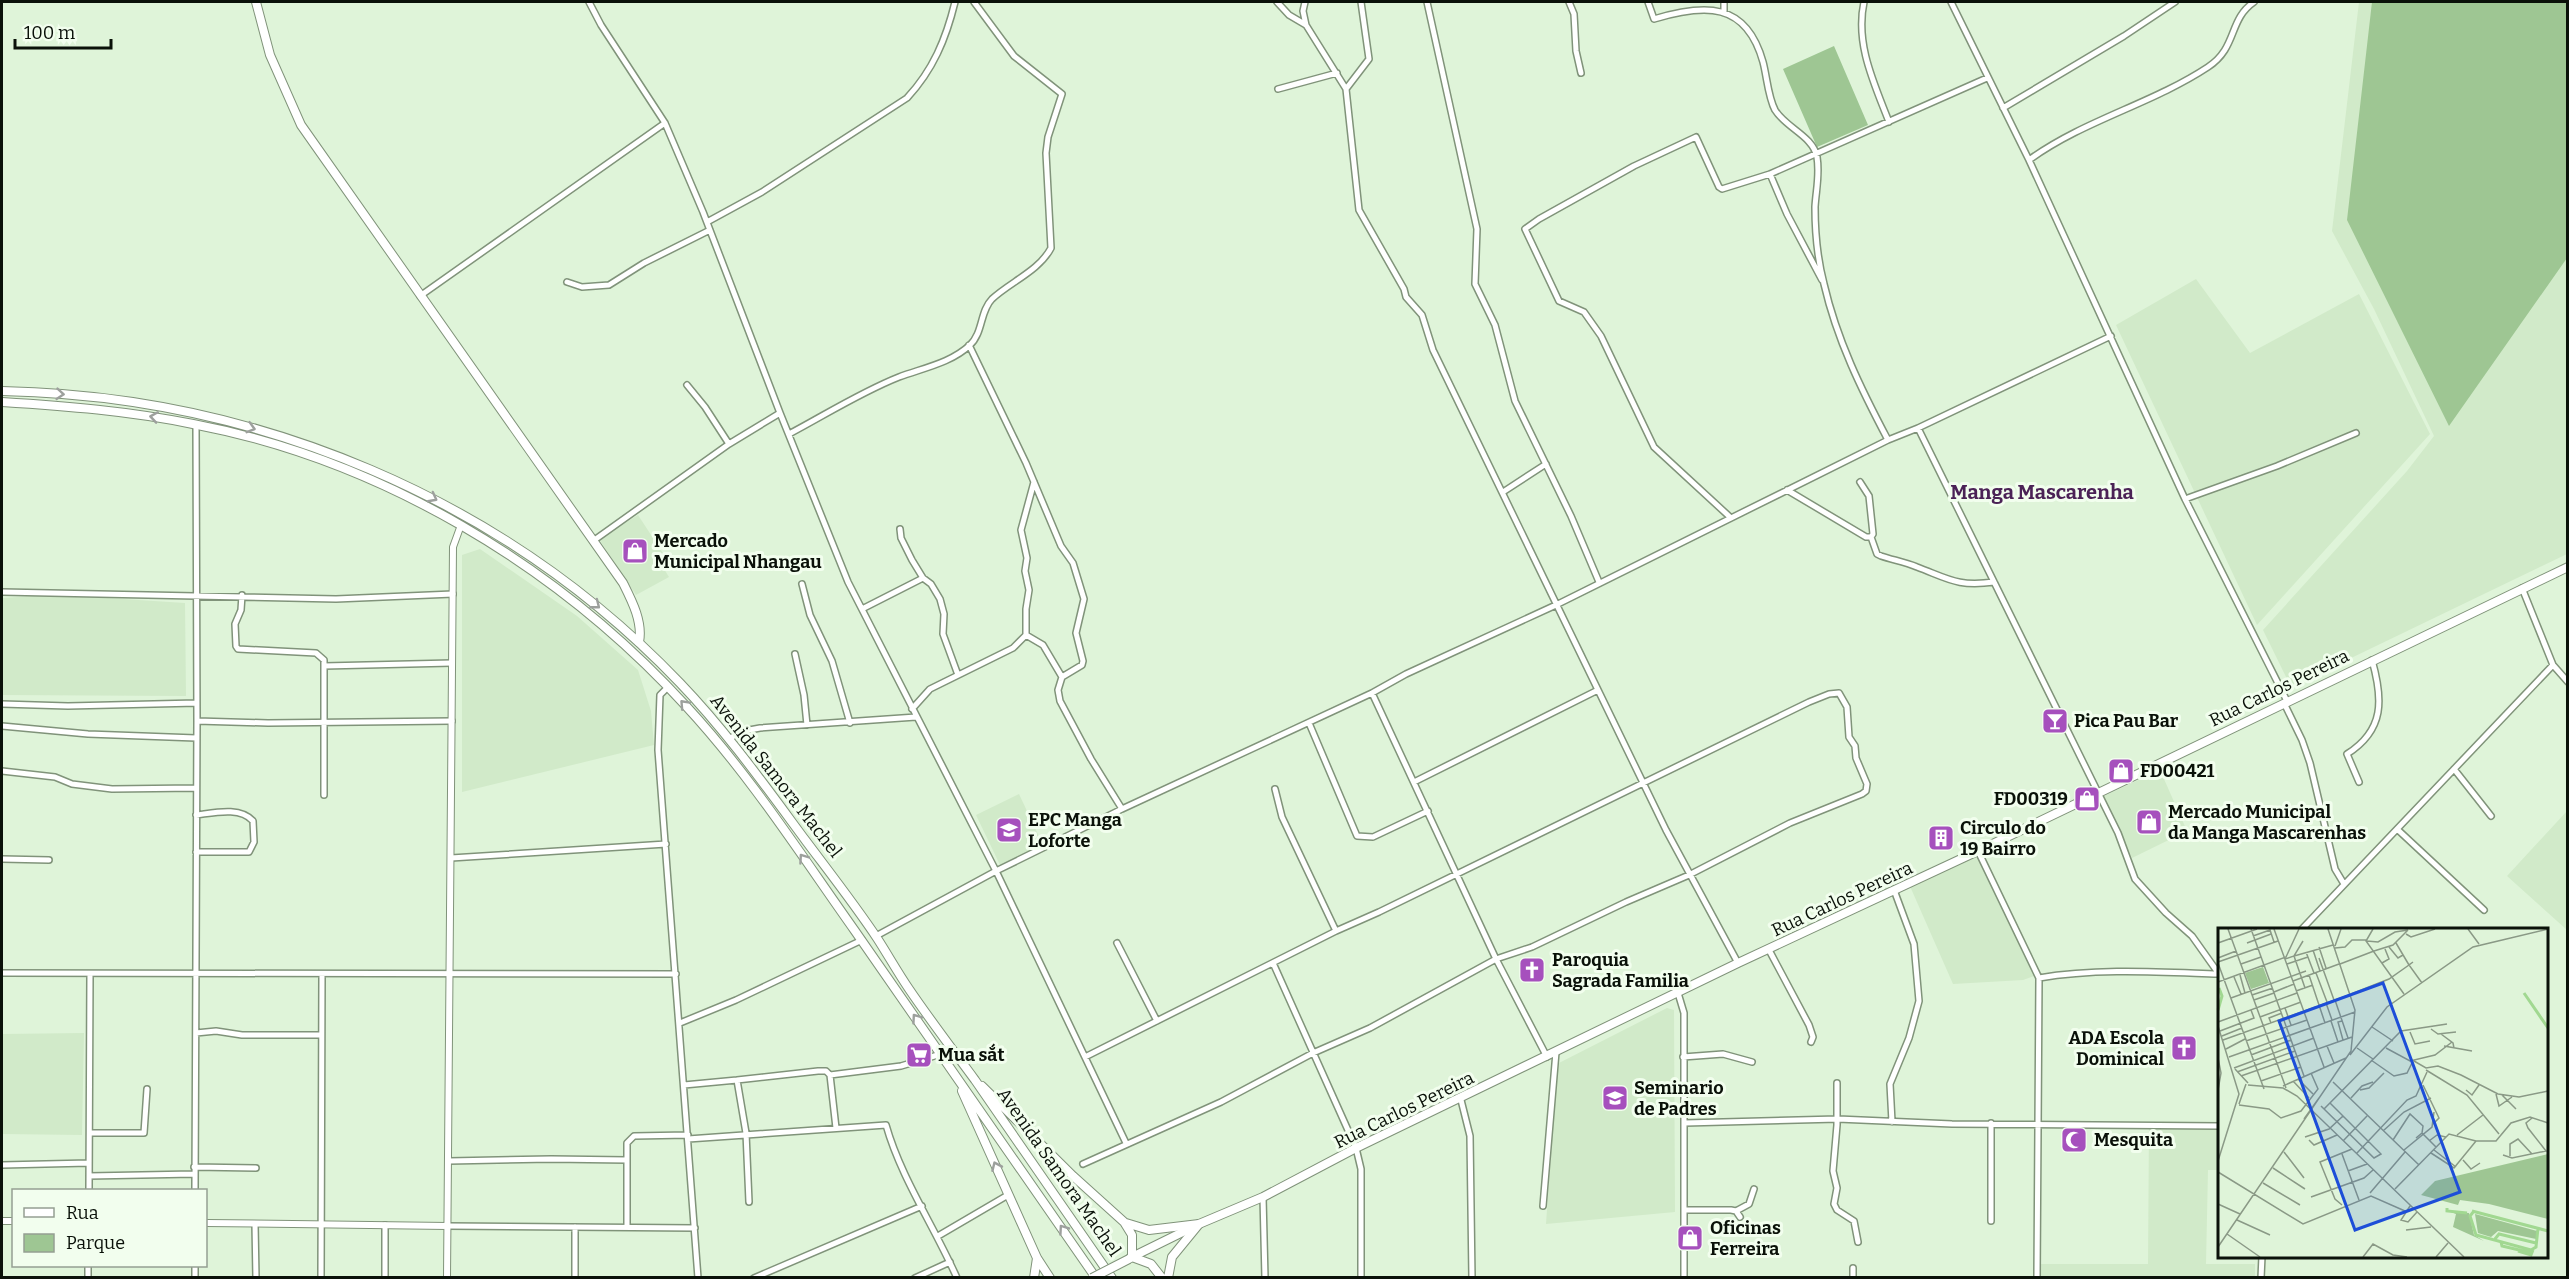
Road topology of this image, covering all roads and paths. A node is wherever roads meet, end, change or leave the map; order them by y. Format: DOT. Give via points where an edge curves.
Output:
graph roads {
  1 [pos="256,2"];
  2 [pos="589,2"];
  3 [pos="955,2"];
  4 [pos="974,2"];
  5 [pos="1277,2"];
  6 [pos="1305,2"];
  7 [pos="1361,2"];
  8 [pos="1427,2"];
  9 [pos="1569,2"];
  10 [pos="1648,2"];
  11 [pos="1724,2"];
  12 [pos="1864,2"];
  13 [pos="1951,2"];
  14 [pos="2175,2"];
  15 [pos="2254,2"];
  16 [pos="1724,13"];
  17 [pos="1306,25"];
  18 [pos="1581,73"];
  19 [pos="1336,74"];
  20 [pos="1988,78"];
  21 [pos="1278,89"];
  22 [pos="1346,90"];
  23 [pos="2003,108"];
  24 [pos="1889,122"];
  25 [pos="665,123"];
  26 [pos="1817,155"];
  27 [pos="2030,160"];
  28 [pos="1770,174"];
  29 [pos="707,222"];
  30 [pos="710,230"];
  31 [pos="567,282"];
  32 [pos="1823,282"];
  33 [pos="420,296"];
  34 [pos="2111,336"];
  35 [pos="969,345"];
  36 [pos="687,385"];
  37 [pos="2,391"];
  38 [pos="2,402"];
  39 [pos="780,413"];
  40 [pos="196,424"];
  41 [pos="1918,428"];
  42 [pos="2356,433"];
  43 [pos="789,434"];
  44 [pos="1888,440"];
  45 [pos="729,444"];
  46 [pos="1546,464"];
  47 [pos="1034,482"];
  48 [pos="1860,482"];
  49 [pos="1786,490"];
  50 [pos="1503,492"];
  51 [pos="2185,499"];
  52 [pos="1731,518"];
  53 [pos="461,525"];
  54 [pos="900,529"];
  55 [pos="1871,537"];
  56 [pos="593,541"];
  57 [pos="2568,567"];
  58 [pos="923,578"];
  59 [pos="1599,582"];
  60 [pos="1994,582"];
  61 [pos="802,584"];
  62 [pos="2522,588"];
  63 [pos="2,592"];
  64 [pos="453,594"];
  65 [pos="197,595"];
  66 [pos="242,595"];
  67 [pos="1556,605"];
  68 [pos="862,609"];
  69 [pos="1026,635"];
  70 [pos="639,642"];
  71 [pos="795,654"];
  72 [pos="2372,660"];
  73 [pos="452,663"];
  74 [pos="2553,665"];
  75 [pos="324,666"];
  76 [pos="958,675"];
  77 [pos="1062,677"];
  78 [pos="2568,682"];
  79 [pos="668,687"];
  80 [pos="1598,690"];
  81 [pos="1372,693"];
  82 [pos="2285,702"];
  83 [pos="197,703"];
  84 [pos="2,704"];
  85 [pos="912,709"];
  86 [pos="915,717"];
  87 [pos="197,721"];
  88 [pos="452,721"];
  89 [pos="323,722"];
  90 [pos="850,723"];
  91 [pos="1309,723"];
  92 [pos="807,725"];
  93 [pos="2,726"];
  94 [pos="196,738"];
  95 [pos="730,738"];
  96 [pos="2454,769"];
  97 [pos="2,771"];
  98 [pos="1414,782"];
  99 [pos="2359,782"];
  100 [pos="1643,784"];
  101 [pos="196,788"];
  102 [pos="1275,789"];
  103 [pos="2098,792"];
  104 [pos="324,795"];
  105 [pos="1122,809"];
  106 [pos="1428,811"];
  107 [pos="196,815"];
  108 [pos="2491,816"];
  109 [pos="2397,829"];
  110 [pos="666,844"];
  111 [pos="1978,851"];
  112 [pos="196,852"];
  113 [pos="451,858"];
  114 [pos="2,859"];
  115 [pos="48,860"];
  116 [pos="996,872"];
  117 [pos="1456,874"];
  118 [pos="1689,875"];
  119 [pos="2344,884"];
  120 [pos="1894,890"];
  121 [pos="2484,910"];
  122 [pos="2303,928"];
  123 [pos="1336,932"];
  124 [pos="876,936"];
  125 [pos="862,940"];
  126 [pos="1117,943"];
  127 [pos="1769,950"];
  128 [pos="1496,959"];
  129 [pos="1273,963"];
  130 [pos="1738,963"];
  131 [pos="2218,973"];
  132 [pos="2,974"];
  133 [pos="90,974"];
  134 [pos="195,974"];
  135 [pos="322,974"];
  136 [pos="450,974"];
  137 [pos="676,974"];
  138 [pos="2218,974"];
  139 [pos="2039,978"];
  140 [pos="1678,993"];
  141 [pos="1157,1021"];
  142 [pos="680,1023"];
  143 [pos="196,1032"];
  144 [pos="321,1035"];
  145 [pos="1811,1042"];
  146 [pos="1556,1052"];
  147 [pos="1313,1053"];
  148 [pos="941,1054"];
  149 [pos="1085,1057"];
  150 [pos="1547,1057"];
  151 [pos="1683,1057"];
  152 [pos="1752,1062"];
  153 [pos="952,1071"];
  154 [pos="831,1075"];
  155 [pos="973,1078"];
  156 [pos="737,1080"];
  157 [pos="1837,1083"];
  158 [pos="684,1085"];
  159 [pos="147,1089"];
  160 [pos="1461,1100"];
  161 [pos="1838,1119"];
  162 [pos="1892,1122"];
  163 [pos="1685,1123"];
  164 [pos="1991,1123"];
  165 [pos="2039,1124"];
  166 [pos="2218,1125"];
  167 [pos="836,1128"];
  168 [pos="90,1133"];
  169 [pos="746,1133"];
  170 [pos="688,1137"];
  171 [pos="1126,1143"];
  172 [pos="1356,1148"];
  173 [pos="627,1160"];
  174 [pos="449,1161"];
  175 [pos="89,1163"];
  176 [pos="1083,1164"];
  177 [pos="2,1165"];
  178 [pos="194,1167"];
  179 [pos="256,1168"];
  180 [pos="194,1174"];
  181 [pos="89,1176"];
  182 [pos="89,1189"];
  183 [pos="195,1189"];
  184 [pos="1754,1189"];
  185 [pos="1008,1195"];
  186 [pos="1263,1197"];
  187 [pos="749,1202"];
  188 [pos="922,1206"];
  189 [pos="1543,1206"];
  190 [pos="1685,1210"];
  191 [pos="1736,1211"];
  192 [pos="1740,1217"];
  193 [pos="1991,1221"];
  194 [pos="1124,1222"];
  195 [pos="207,1223"];
  196 [pos="255,1224"];
  197 [pos="321,1224"];
  198 [pos="1199,1224"];
  199 [pos="385,1225"];
  200 [pos="448,1226"];
  201 [pos="575,1227"];
  202 [pos="627,1227"];
  203 [pos="694,1228"];
  204 [pos="938,1236"];
  205 [pos="1858,1242"];
  206 [pos="1037,1258"];
  207 [pos="1131,1258"];
  208 [pos="2262,1258"];
  209 [pos="950,1262"];
  210 [pos="1853,1268"];
  211 [pos="256,1278"];
  212 [pos="321,1278"];
  213 [pos="385,1278"];
  214 [pos="447,1278"];
  215 [pos="575,1278"];
  216 [pos="698,1278"];
  217 [pos="754,1278"];
  218 [pos="915,1278"];
  219 [pos="957,1278"];
  220 [pos="1034,1278"];
  221 [pos="1050,1278"];
  222 [pos="1094,1278"];
  223 [pos="1112,1278"];
  224 [pos="1162,1278"];
  225 [pos="1168,1278"];
  226 [pos="1265,1278"];
  227 [pos="1360,1278"];
  228 [pos="1472,1278"];
  229 [pos="1684,1278"];
  230 [pos="1853,1278"];
  231 [pos="2037,1278"];
  232 [pos="2261,1278"];
  1 -- 33 [label="main road" via="270,55 301,125"];
  2 -- 25 [label="street"];
  3 -- 29 [label="street" via="937,58 907,98 762,192"];
  4 -- 35 [label="street" via="1014,56 1061,92 1062,97 1046,153 1051,248 991,300"];
  5 -- 17 [label="street"];
  6 -- 17 [label="street"];
  7 -- 22 [label="street" via="1369,59"];
  8 -- 46 [label="street" via="1477,230 1475,284 1496,325 1515,401"];
  9 -- 18 [label="street"];
  10 -- 16 [label="street" via="1654,19 1696,8"];
  11 -- 16 [label="street"];
  12 -- 24 [label="street" via="1864,50"];
  13 -- 20 [label="street"];
  14 -- 23 [label="street"];
  15 -- 27 [label="street" via="2240,14 2228,47 2209,66 2170,89 2065,136"];
  16 -- 26 [label="street" via="1752,36 1762,58 1774,108"];
  17 -- 19 [label="street"];
  19 -- 21 [label="street"];
  19 -- 22 [label="street"];
  20 -- 23 [label="street"];
  20 -- 24 [label="street"];
  22 -- 50 [label="street" via="1359,210 1406,297 1422,315 1433,350"];
  23 -- 27 [label="street"];
  24 -- 26 [label="street"];
  25 -- 29 [label="street"];
  25 -- 33 [label="street"];
  26 -- 28 [label="street"];
  26 -- 32 [label="street" via="1815,211"];
  27 -- 34 [label="street"];
  28 -- 32 [label="street"];
  28 -- 52 [label="street" via="1722,189 1696,137 1634,166 1525,229 1559,301 1584,312 1601,336 1654,447"];
  29 -- 30 [label="street"];
  30 -- 31 [label="street" via="609,285 582,287"];
  30 -- 39 [label="street"];
  32 -- 44 [label="street" via="1845,353"];
  33 -- 56 [label="main road"];
  34 -- 41 [label="street"];
  34 -- 51 [label="street"];
  35 -- 43 [label="street"];
  35 -- 47 [label="street"];
  36 -- 45 [label="street"];
  37 -- 70 [label="highway, Avenida Samora Machel, one-way" via="176,410 273,435 369,468 417,489 495,532 564,580"];
  40 -- 38 [label="highway, Avenida Samora Machel, one-way" via="67,406"];
  39 -- 43 [label="street"];
  39 -- 45 [label="street"];
  40 -- 53 [label="highway, Avenida Samora Machel" via="311,457 376,483"];
  40 -- 65 [label="street"];
  41 -- 44 [label="street"];
  41 -- 60 [label="street"];
  42 -- 51 [label="street"];
  43 -- 68 [label="street"];
  44 -- 49 [label="street"];
  45 -- 56 [label="street"];
  46 -- 50 [label="street"];
  46 -- 59 [label="street"];
  47 -- 69 [label="street" via="1021,530 1029,590"];
  47 -- 77 [label="street" via="1061,546 1073,563 1084,599 1076,633 1082,665"];
  48 -- 55 [label="street" via="1869,496"];
  49 -- 52 [label="street"];
  49 -- 55 [label="street"];
  50 -- 67 [label="street"];
  51 -- 82 [label="street"];
  52 -- 59 [label="street"];
  53 -- 64 [label="street" via="453,547"];
  53 -- 79 [label="highway, Avenida Samora Machel" via="531,569 597,620"];
  54 -- 58 [label="street"];
  55 -- 60 [label="street" via="1877,554 1952,582"];
  56 -- 70 [label="main road" via="632,601 641,632"];
  57 -- 62 [label="main road, Rua Carlos Pereira"];
  58 -- 68 [label="street"];
  58 -- 76 [label="street" via="932,584 940,599 943,634"];
  59 -- 67 [label="street"];
  60 -- 103 [label="street"];
  61 -- 90 [label="street" via="810,615 832,661"];
  62 -- 72 [label="main road, Rua Carlos Pereira"];
  62 -- 74 [label="street"];
  63 -- 65 [label="street"];
  64 -- 66 [label="street" via="336,599"];
  64 -- 73 [label="street"];
  65 -- 66 [label="street"];
  65 -- 83 [label="street"];
  66 -- 75 [label="street" via="235,624 238,649 316,653"];
  67 -- 80 [label="street"];
  67 -- 81 [label="street"];
  68 -- 85 [label="street"];
  69 -- 76 [label="street" via="1012,648"];
  69 -- 77 [label="street" via="1043,645"];
  70 -- 95 [label="highway, Avenida Samora Machel"];
  71 -- 92 [label="street"];
  72 -- 82 [label="main road, Rua Carlos Pereira"];
  72 -- 99 [label="street" via="2380,688 2378,717 2363,744 2347,754"];
  73 -- 75 [label="street"];
  73 -- 88 [label="street"];
  74 -- 78 [label="street"];
  74 -- 96 [label="street"];
  75 -- 89 [label="street"];
  76 -- 85 [label="street" via="930,689"];
  77 -- 105 [label="street" via="1060,701"];
  79 -- 110 [label="street" via="660,696 658,750"];
  125 -- 79 [label="highway, Avenida Samora Machel, one-way" via="723,748"];
  80 -- 98 [label="street"];
  80 -- 100 [label="street"];
  81 -- 91 [label="street"];
  81 -- 98 [label="street"];
  82 -- 103 [label="main road, Rua Carlos Pereira"];
  82 -- 119 [label="street" via="2310,763 2335,869"];
  83 -- 84 [label="street"];
  83 -- 87 [label="street"];
  85 -- 86 [label="street"];
  86 -- 90 [label="street"];
  86 -- 116 [label="street"];
  87 -- 89 [label="street"];
  87 -- 94 [label="street"];
  88 -- 89 [label="street"];
  88 -- 113 [label="street"];
  89 -- 104 [label="street"];
  90 -- 92 [label="street"];
  91 -- 105 [label="street"];
  91 -- 106 [label="street" via="1357,836 1373,837"];
  92 -- 95 [label="street" via="760,728"];
  93 -- 94 [label="street"];
  94 -- 101 [label="street"];
  95 -- 124 [label="highway, Avenida Samora Machel"];
  96 -- 108 [label="street"];
  96 -- 109 [label="street"];
  97 -- 101 [label="street" via="112,789"];
  98 -- 106 [label="street"];
  100 -- 117 [label="street"];
  100 -- 118 [label="street"];
  100 -- 118 [label="street" via="1819,698 1834,692 1844,699 1849,737 1867,784 1866,791 1790,823"];
  101 -- 107 [label="street"];
  102 -- 123 [label="street" via="1282,817"];
  103 -- 111 [label="main road, Rua Carlos Pereira"];
  103 -- 131 [label="street" via="2135,879 2192,936"];
  105 -- 116 [label="street"];
  106 -- 117 [label="street"];
  107 -- 112 [label="street"];
  107 -- 112 [label="street" via="230,812 248,816 253,821 254,842 249,852"];
  109 -- 119 [label="street"];
  109 -- 121 [label="street"];
  110 -- 113 [label="street"];
  110 -- 137 [label="street"];
  111 -- 120 [label="main road, Rua Carlos Pereira"];
  111 -- 139 [label="street"];
  112 -- 134 [label="street"];
  113 -- 136 [label="street"];
  114 -- 115 [label="street"];
  116 -- 124 [label="street"];
  116 -- 149 [label="street"];
  117 -- 123 [label="street"];
  117 -- 128 [label="street"];
  118 -- 128 [label="street" via="1532,947"];
  118 -- 130 [label="street"];
  119 -- 122 [label="street"];
  120 -- 127 [label="main road, Rua Carlos Pereira"];
  120 -- 162 [label="street" via="1914,944 1919,1001 1890,1084"];
  123 -- 129 [label="street"];
  124 -- 155 [label="highway, Avenida Samora Machel"];
  125 -- 142 [label="street"];
  148 -- 125 [label="highway, Avenida Samora Machel, one-way"];
  126 -- 141 [label="street"];
  127 -- 130 [label="main road, Rua Carlos Pereira"];
  127 -- 145 [label="street" via="1809,1025"];
  128 -- 147 [label="street" via="1370,1028"];
  128 -- 150 [label="street"];
  129 -- 141 [label="street"];
  129 -- 147 [label="street"];
  130 -- 140 [label="main road, Rua Carlos Pereira"];
  132 -- 133 [label="street"];
  133 -- 134 [label="street"];
  133 -- 168 [label="street"];
  134 -- 135 [label="street"];
  134 -- 143 [label="street"];
  135 -- 136 [label="street"];
  135 -- 144 [label="street"];
  136 -- 137 [label="street"];
  136 -- 174 [label="street"];
  137 -- 142 [label="street"];
  138 -- 139 [label="street" via="2110,972"];
  139 -- 165 [label="street"];
  140 -- 146 [label="main road, Rua Carlos Pereira"];
  140 -- 151 [label="street" via="1684,1013"];
  141 -- 149 [label="street"];
  142 -- 158 [label="street"];
  143 -- 144 [label="street"];
  143 -- 178 [label="street"];
  144 -- 197 [label="street"];
  146 -- 150 [label="main road, Rua Carlos Pereira"];
  146 -- 189 [label="street"];
  147 -- 171 [label="street" via="1221,1102"];
  147 -- 172 [label="street"];
  148 -- 153 [label="highway, Avenida Samora Machel"];
  148 -- 154 [label="street" via="901,1066"];
  149 -- 171 [label="street"];
  150 -- 160 [label="main road, Rua Carlos Pereira"];
  151 -- 152 [label="street" via="1723,1054"];
  151 -- 163 [label="street"];
  185 -- 153 [label="highway, one-way"];
  222 -- 153 [label="highway, Avenida Samora Machel, one-way"];
  154 -- 156 [label="street" via="818,1071"];
  154 -- 167 [label="street"];
  155 -- 194 [label="highway"];
  155 -- 223 [label="highway, Avenida Samora Machel"];
  156 -- 158 [label="street"];
  156 -- 169 [label="street"];
  157 -- 161 [label="street"];
  158 -- 170 [label="street"];
  159 -- 168 [label="street" via="144,1133"];
  160 -- 172 [label="main road, Rua Carlos Pereira"];
  160 -- 228 [label="street" via="1470,1136"];
  161 -- 162 [label="street"];
  161 -- 163 [label="street"];
  161 -- 205 [label="street" via="1834,1204 1854,1221"];
  162 -- 164 [label="street"];
  163 -- 190 [label="street"];
  164 -- 165 [label="street"];
  164 -- 193 [label="street"];
  165 -- 166 [label="street"];
  165 -- 231 [label="street"];
  167 -- 169 [label="street"];
  167 -- 188 [label="street" via="886,1125 896,1158"];
  168 -- 175 [label="street"];
  169 -- 170 [label="street"];
  169 -- 187 [label="street"];
  170 -- 173 [label="street" via="634,1136 627,1143"];
  170 -- 203 [label="street"];
  171 -- 176 [label="street"];
  172 -- 186 [label="main road, Rua Carlos Pereira"];
  172 -- 227 [label="street" via="1361,1169"];
  173 -- 174 [label="street"];
  173 -- 202 [label="street"];
  174 -- 200 [label="street"];
  175 -- 177 [label="street"];
  175 -- 181 [label="street"];
  178 -- 179 [label="street"];
  178 -- 180 [label="street"];
  180 -- 181 [label="street"];
  180 -- 183 [label="street"];
  181 -- 182 [label="street"];
  184 -- 191 [label="street" via="1749,1204"];
  185 -- 204 [label="street"];
  185 -- 206 [label="highway"];
  186 -- 198 [label="main road, Rua Carlos Pereira"];
  186 -- 226 [label="street"];
  188 -- 204 [label="street"];
  188 -- 217 [label="street"];
  190 -- 191 [label="street"];
  190 -- 229 [label="street"];
  191 -- 192 [label="street"];
  194 -- 198 [label="highway" via="1149,1230"];
  194 -- 207 [label="highway" via="1132,1235"];
  195 -- 196 [label="street"];
  196 -- 197 [label="street"];
  196 -- 211 [label="street"];
  197 -- 199 [label="street"];
  197 -- 212 [label="street"];
  198 -- 207 [label="main road, Rua Carlos Pereira"];
  198 -- 225 [label="highway" via="1172,1257"];
  199 -- 200 [label="street"];
  199 -- 213 [label="street"];
  200 -- 201 [label="street"];
  200 -- 214 [label="street"];
  201 -- 202 [label="street"];
  201 -- 215 [label="street"];
  202 -- 203 [label="street"];
  203 -- 216 [label="street"];
  204 -- 209 [label="street"];
  206 -- 220 [label="highway"];
  206 -- 221 [label="highway"];
  207 -- 222 [label="main road, Rua Carlos Pereira, bridge"];
  207 -- 224 [label="highway" via="1151,1263"];
  208 -- 232 [label="street"];
  209 -- 218 [label="street"];
  209 -- 219 [label="street"];
  210 -- 230 [label="street"];
}
